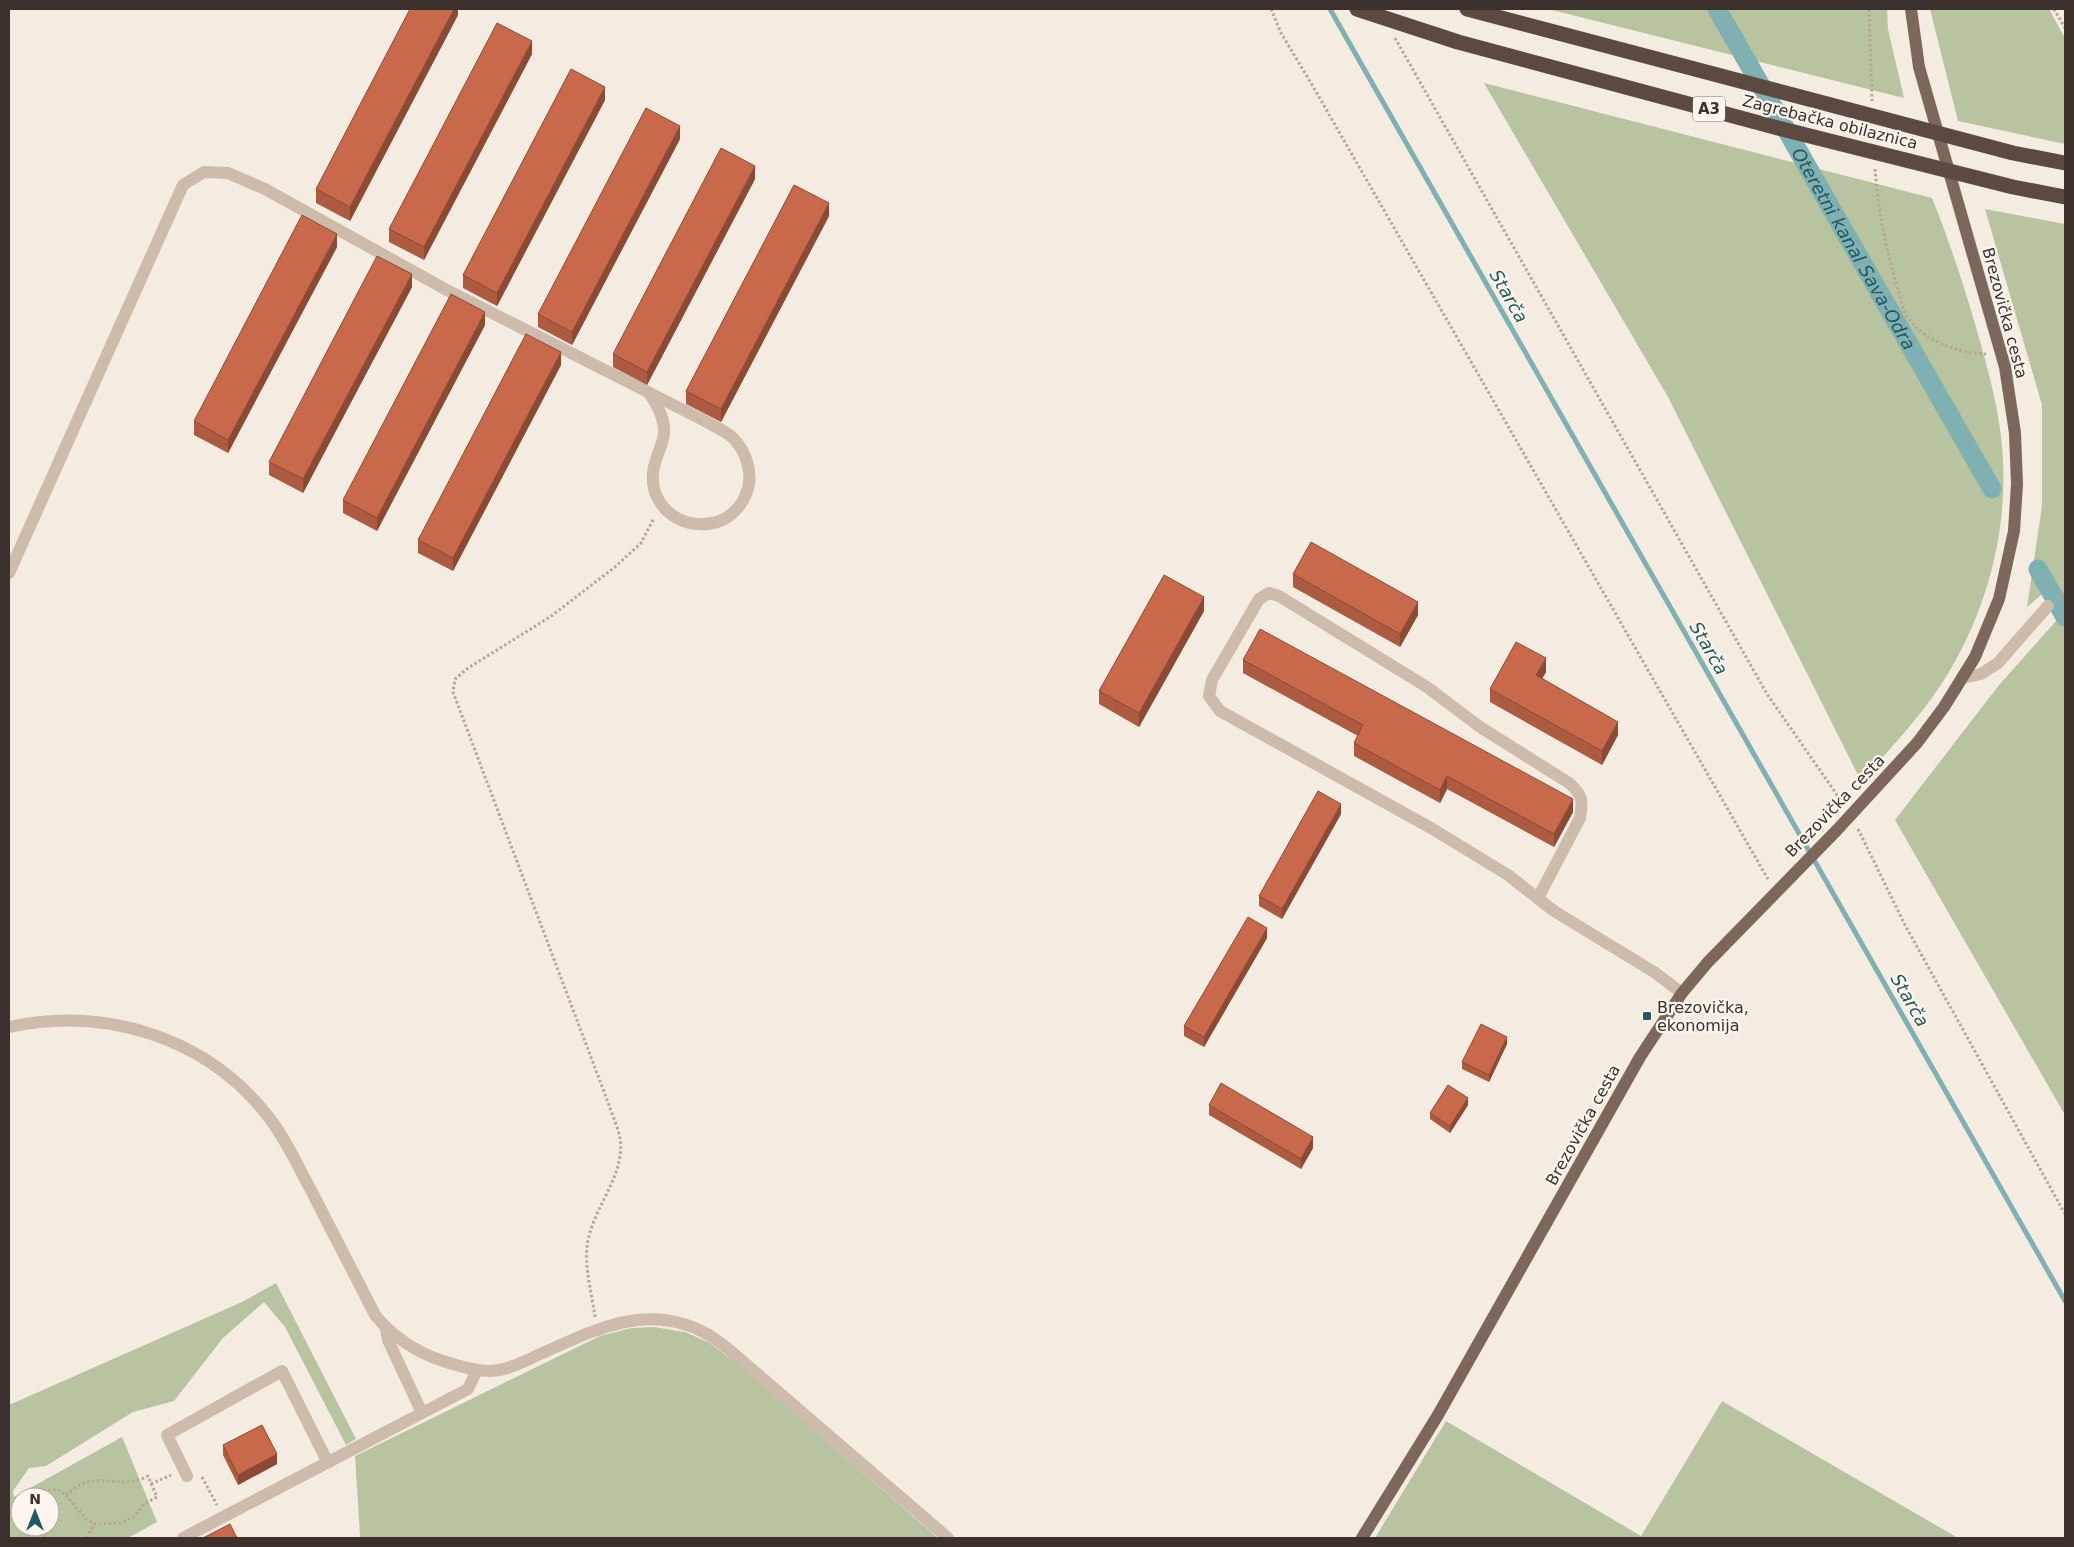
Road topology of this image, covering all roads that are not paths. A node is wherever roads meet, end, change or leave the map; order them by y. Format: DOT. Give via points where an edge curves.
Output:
graph roads {
  1 [pos="1357,9"];
  2 [pos="1467,9"];
  3 [pos="1911,9"];
  4 [pos="2065,163"];
  5 [pos="2065,197"];
  6 [pos="650,394"];
  7 [pos="9,573"];
  8 [pos="2048,606"];
  9 [pos="1963,678"];
  10 [pos="1538,898"];
  11 [pos="1682,994"];
  12 [pos="9,1027"];
  13 [pos="386,1328"];
  14 [pos="477,1370"];
  15 [pos="422,1413"];
  16 [pos="328,1463"];
  17 [pos="186,1473"];
  18 [pos="183,1538"];
  19 [pos="948,1538"];
  20 [pos="1362,1538"];
  1 -- 5 [label="highway, Zagrebačka obilaznica / A3, bridge" via="1458,42 1778,128"];
  2 -- 4 [label="highway, Zagrebačka obilaznica / A3, bridge" via="2013,153"];
  3 -- 9 [label="main road, Brezovička cesta" via="1919,67 2002,354 2015,433 2017,484 2014,531 1999,599"];
  6 -- 6 [label="street" via="732,438 745,455 750,475 746,494 736,510 724,520 694,525 674,516 659,503 654,492 653,474 664,433 661,412"];
  6 -- 7 [label="street" via="445,289 265,189 228,173 204,172 183,185"];
  8 -- 9 [label="street" via="1998,663 1981,674"];
  9 -- 11 [label="main road, Brezovička cesta" via="1917,743 1708,962"];
  10 -- 10 [label="street" via="1508,875 1431,828 1220,711 1209,696 1212,680 1259,599 1269,593 1278,596 1427,687 1480,727 1579,792 1582,804 1580,818"];
  10 -- 11 [label="street" via="1654,972"];
  11 -- 20 [label="main road, Brezovička cesta" via="1640,1057 1438,1415"];
  12 -- 13 [label="street" via="64,1019 102,1021 160,1037 196,1053 235,1082 267,1114 286,1143 375,1314"];
  13 -- 14 [label="street" via="431,1357"];
  13 -- 15 [label="street" via="388,1340"];
  14 -- 15 [label="street" via="468,1389"];
  14 -- 19 [label="street" via="493,1371 512,1366 597,1328 632,1319 684,1324 708,1334 732,1352"];
  15 -- 16 [label="street"];
  16 -- 17 [label="street" via="282,1371 167,1435"];
  16 -- 18 [label="street"];
}
